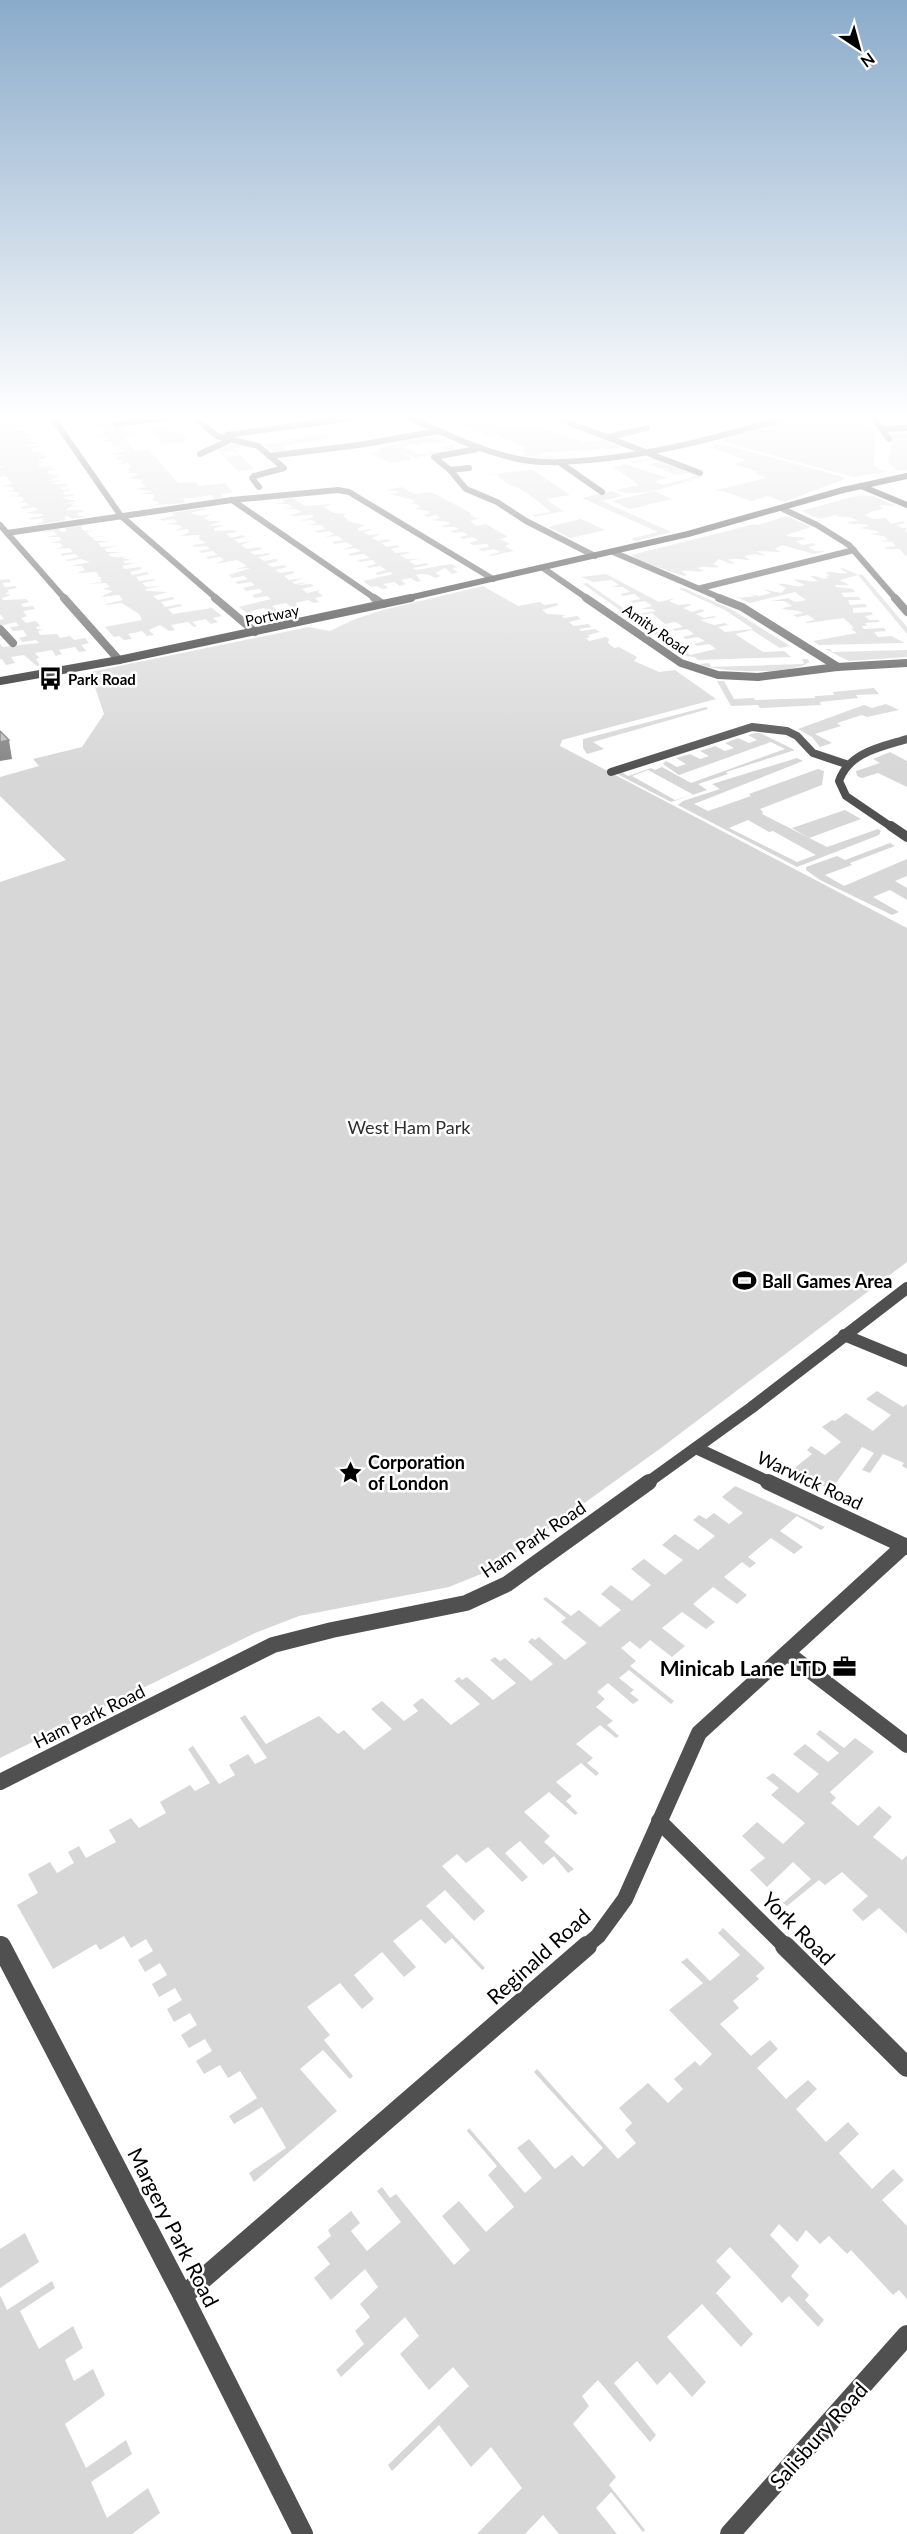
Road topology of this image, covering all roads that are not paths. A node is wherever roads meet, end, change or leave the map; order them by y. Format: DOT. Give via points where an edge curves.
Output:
graph roads {
  1 [pos="10,536"];
  2 [pos="144,536"];
  3 [pos="285,536"];
  4 [pos="423,536"];
  5 [pos="556,536"];
  6 [pos="675,536"];
  7 [pos="836,536"];
  8 [pos="854,550"];
  9 [pos="613,552"];
  10 [pos="595,556"];
  11 [pos="543,568"];
  12 [pos="493,579"];
  13 [pos="701,588"];
  14 [pos="383,604"];
  15 [pos="907,612"];
  16 [pos="0,629"];
  17 [pos="255,632"];
  18 [pos="13,643"];
  19 [pos="119,660"];
  20 [pos="907,663"];
  21 [pos="838,667"];
  22 [pos="0,681"];
  23 [pos="907,739"];
  24 [pos="647,760"];
  25 [pos="846,764"];
  26 [pos="657,765"];
  27 [pos="611,772"];
  28 [pos="907,837"];
  29 [pos="907,1288"];
  30 [pos="844,1335"];
  31 [pos="907,1361"];
  32 [pos="696,1448"];
  33 [pos="905,1546"];
  34 [pos="787,1653"];
  35 [pos="907,1745"];
  36 [pos="0,1782"];
  37 [pos="659,1821"];
  38 [pos="0,1944"];
  39 [pos="907,2067"];
  40 [pos="183,2296"];
  41 [pos="907,2336"];
  42 [pos="303,2534"];
  43 [pos="730,2534"];
  1 -- 19 [label="street"];
  2 -- 17 [label="street"];
  3 -- 14 [label="street"];
  4 -- 12 [label="street"];
  5 -- 10 [label="street"];
  6 -- 9 [label="main road, Portway"];
  7 -- 8 [label="street"];
  8 -- 13 [label="street"];
  8 -- 15 [label="street"];
  9 -- 10 [label="main road, Portway"];
  9 -- 13 [label="street"];
  10 -- 11 [label="main road, Portway"];
  11 -- 12 [label="main road, Portway"];
  11 -- 21 [label="street, Amity Road" via="689,668 738,677 789,675"];
  12 -- 14 [label="main road, Portway"];
  13 -- 21 [label="street" via="742,607"];
  14 -- 17 [label="main road, Portway"];
  16 -- 18 [label="street"];
  17 -- 19 [label="main road, Portway"];
  19 -- 22 [label="main road, Portway"];
  20 -- 21 [label="street, Amity Road"];
  23 -- 25 [label="street"];
  24 -- 25 [label="street" via="752,727 787,731 813,753"];
  24 -- 26 [label="street"];
  24 -- 27 [label="street"];
  25 -- 28 [label="street" via="839,781 846,796"];
  29 -- 30 [label="street, Ham Park Road"];
  30 -- 31 [label="street"];
  30 -- 32 [label="street, Ham Park Road"];
  32 -- 33 [label="street, Warwick Road"];
  32 -- 36 [label="street, Ham Park Road" via="507,1584 483,1597 273,1645"];
  33 -- 34 [label="street, Reginald Road"];
  34 -- 35 [label="street"];
  34 -- 37 [label="street, Reginald Road" via="699,1733"];
  37 -- 39 [label="street, York Road"];
  37 -- 40 [label="street, Reginald Road" via="625,1899 598,1936"];
  38 -- 40 [label="street, Margery Park Road"];
  40 -- 42 [label="street, Margery Park Road"];
  41 -- 43 [label="street, Salisbury Road"];
}
